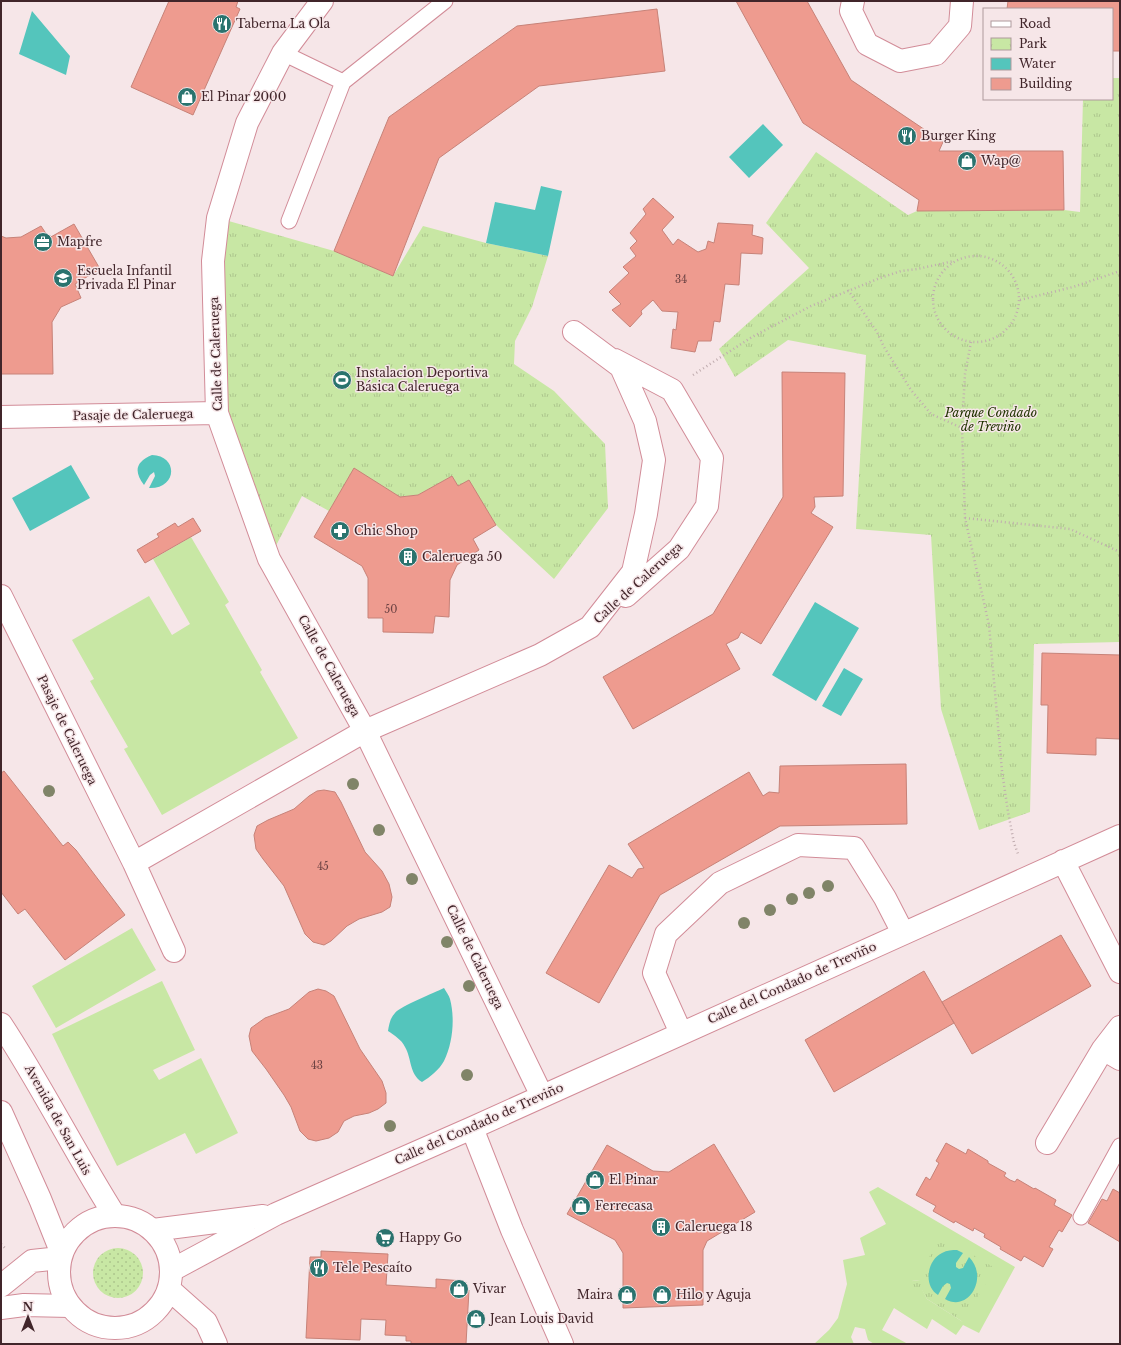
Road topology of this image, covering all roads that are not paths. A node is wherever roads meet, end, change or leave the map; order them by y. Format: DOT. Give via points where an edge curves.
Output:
graph roads {
  1 [pos="322,1"];
  2 [pos="445,1"];
  3 [pos="853,1"];
  4 [pos="962,1"];
  5 [pos="283,53"];
  6 [pos="343,82"];
  7 [pos="289,221"];
  8 [pos="574,332"];
  9 [pos="607,356"];
  10 [pos="217,413"];
  11 [pos="1,417"];
  12 [pos="1,596"];
  13 [pos="590,627"];
  14 [pos="365,731"];
  15 [pos="1120,836"];
  16 [pos="1063,861"];
  17 [pos="134,863"];
  18 [pos="904,933"];
  19 [pos="174,951"];
  20 [pos="1120,972"];
  21 [pos="1,1024"];
  22 [pos="1120,1027"];
  23 [pos="681,1033"];
  24 [pos="1111,1054"];
  25 [pos="542,1096"];
  26 [pos="1,1112"];
  27 [pos="472,1128"];
  28 [pos="1047,1143"];
  29 [pos="1120,1146"];
  30 [pos="276,1214"];
  31 [pos="115,1216"];
  32 [pos="1081,1217"];
  33 [pos="153,1230"];
  34 [pos="61,1256"];
  35 [pos="171,1280"];
  36 [pos="1,1286"];
  37 [pos="70,1306"];
  38 [pos="1,1308"];
  39 [pos="124,1336"];
  40 [pos="216,1344"];
  41 [pos="562,1344"];
  1 -- 5 [label="street, Calle de Caleruega"];
  2 -- 6 [label="lane"];
  3 -- 4 [label="street" via="851,11 867,44 900,61 936,54 960,26"];
  5 -- 6 [label="lane"];
  5 -- 10 [label="street, Calle de Caleruega" via="247,123 218,218 213,261"];
  6 -- 7 [label="lane"];
  8 -- 9 [label="street, Calle de Caleruega"];
  9 -- 13 [label="street, Calle de Caleruega" via="621,367 645,421 654,460 646,514 633,572"];
  9 -- 13 [label="street, Calle de Caleruega" via="672,390 712,458 707,506 679,549"];
  10 -- 11 [label="street, Pasaje de Caleruega"];
  10 -- 14 [label="street, Calle de Caleruega" via="269,559"];
  12 -- 17 [label="street, Pasaje de Caleruega"];
  13 -- 14 [label="street, Calle de Caleruega" via="540,655"];
  14 -- 17 [label="street"];
  14 -- 25 [label="street, Calle de Caleruega"];
  15 -- 16 [label="street, Calle del Condado de Treviño"];
  16 -- 18 [label="street, Calle del Condado de Treviño"];
  16 -- 20 [label="street"];
  17 -- 19 [label="street, Pasaje de Caleruega"];
  18 -- 23 [label="street, Calle del Condado de Treviño"];
  18 -- 23 [label="street" via="854,848 798,845 720,883 666,934 654,973"];
  21 -- 31 [label="street, Avenida de San Luis"];
  22 -- 24 [label="street"];
  23 -- 25 [label="street, Calle del Condado de Treviño"];
  24 -- 28 [label="street"];
  25 -- 27 [label="street, Calle del Condado de Treviño"];
  26 -- 34 [label="street" via="40,1199"];
  27 -- 30 [label="street, Calle del Condado de Treviño"];
  27 -- 41 [label="street" via="512,1230"];
  29 -- 32 [label="lane"];
  30 -- 33 [label="street, Calle del Condado de Treviño"];
  30 -- 35 [label="street, Calle del Condado de Treviño"];
  31 -- 33 [label="street" via="136,1220"];
  31 -- 34 [label="street" via="95,1220 78,1230"];
  33 -- 35 [label="street" via="163,1241 170,1255"];
  34 -- 36 [label="street" via="32,1261"];
  34 -- 37 [label="street" via="59,1282 64,1298"];
  35 -- 39 [label="street" via="155,1314"];
  35 -- 40 [label="street" via="206,1322"];
  37 -- 38 [label="street" via="24,1305"];
  37 -- 39 [label="street" via="91,1324"];
}
